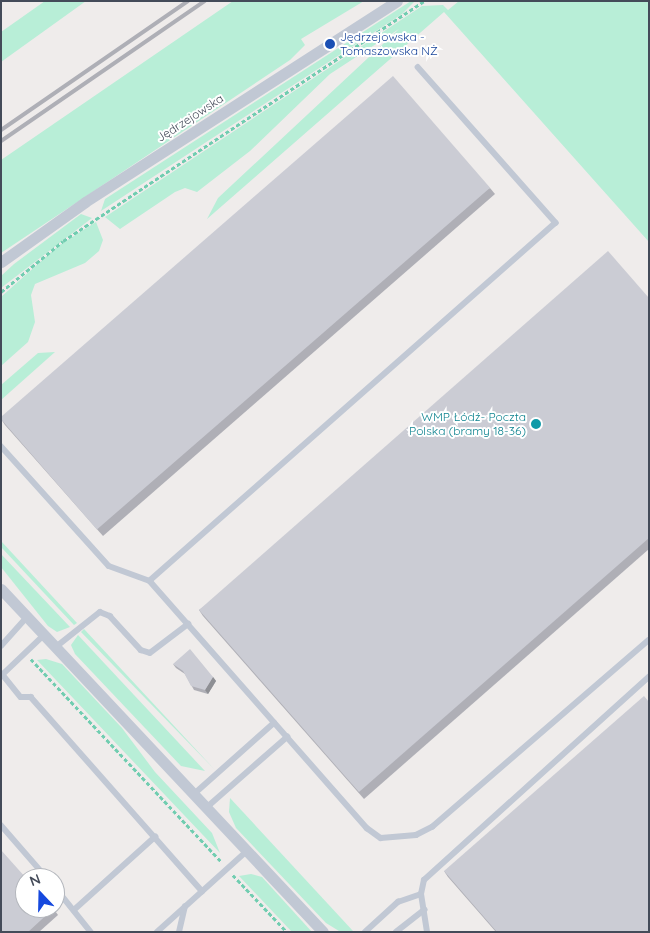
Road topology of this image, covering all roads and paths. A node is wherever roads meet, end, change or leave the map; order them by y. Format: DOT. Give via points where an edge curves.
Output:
graph roads {
  1 [pos="397,1"];
  2 [pos="424,1"];
  3 [pos="418,67"];
  4 [pos="1,262"];
  5 [pos="1,292"];
  6 [pos="1,446"];
  7 [pos="150,580"];
  8 [pos="1,589"];
  9 [pos="27,617"];
  10 [pos="188,624"];
  11 [pos="44,635"];
  12 [pos="649,640"];
  13 [pos="1,646"];
  14 [pos="56,647"];
  15 [pos="26,654"];
  16 [pos="2,676"];
  17 [pos="649,677"];
  18 [pos="274,723"];
  19 [pos="287,737"];
  20 [pos="194,794"];
  21 [pos="206,808"];
  22 [pos="1,825"];
  23 [pos="155,838"];
  24 [pos="247,851"];
  25 [pos="38,868"];
  26 [pos="228,869"];
  27 [pos="202,892"];
  28 [pos="421,894"];
  29 [pos="65,898"];
  30 [pos="185,908"];
  31 [pos="75,909"];
  32 [pos="424,910"];
  33 [pos="91,932"];
  34 [pos="157,932"];
  35 [pos="179,932"];
  36 [pos="287,932"];
  37 [pos="323,932"];
  38 [pos="365,932"];
  39 [pos="396,932"];
  40 [pos="427,932"];
  1 -- 4 [label="street, Jędrzejowska" via="85,202"];
  2 -- 5 [label="path" via="63,241"];
  3 -- 7 [label="lane" via="556,222"];
  6 -- 7 [label="lane" via="109,566"];
  7 -- 10 [label="lane"];
  8 -- 9 [label="street"];
  9 -- 11 [label="street"];
  9 -- 13 [label="lane"];
  10 -- 14 [label="lane" via="150,653 141,650 110,616 100,612"];
  10 -- 18 [label="lane"];
  11 -- 14 [label="street"];
  11 -- 15 [label="lane"];
  12 -- 19 [label="lane" via="432,827 416,835 381,838 366,828"];
  14 -- 20 [label="street"];
  15 -- 16 [label="lane"];
  15 -- 26 [label="path"];
  16 -- 23 [label="lane" via="21,697 31,697"];
  17 -- 28 [label="lane" via="424,880"];
  18 -- 19 [label="lane"];
  18 -- 20 [label="lane"];
  19 -- 21 [label="lane"];
  20 -- 21 [label="street"];
  21 -- 24 [label="street"];
  22 -- 25 [label="lane"];
  23 -- 27 [label="lane"];
  23 -- 31 [label="lane"];
  24 -- 26 [label="lane"];
  24 -- 37 [label="street"];
  26 -- 27 [label="lane"];
  26 -- 36 [label="path"];
  27 -- 30 [label="lane"];
  28 -- 32 [label="lane"];
  28 -- 38 [label="lane" via="398,902"];
  29 -- 31 [label="lane"];
  30 -- 34 [label="lane"];
  30 -- 35 [label="lane"];
  31 -- 33 [label="lane"];
  32 -- 39 [label="lane"];
  32 -- 40 [label="lane"];
}
